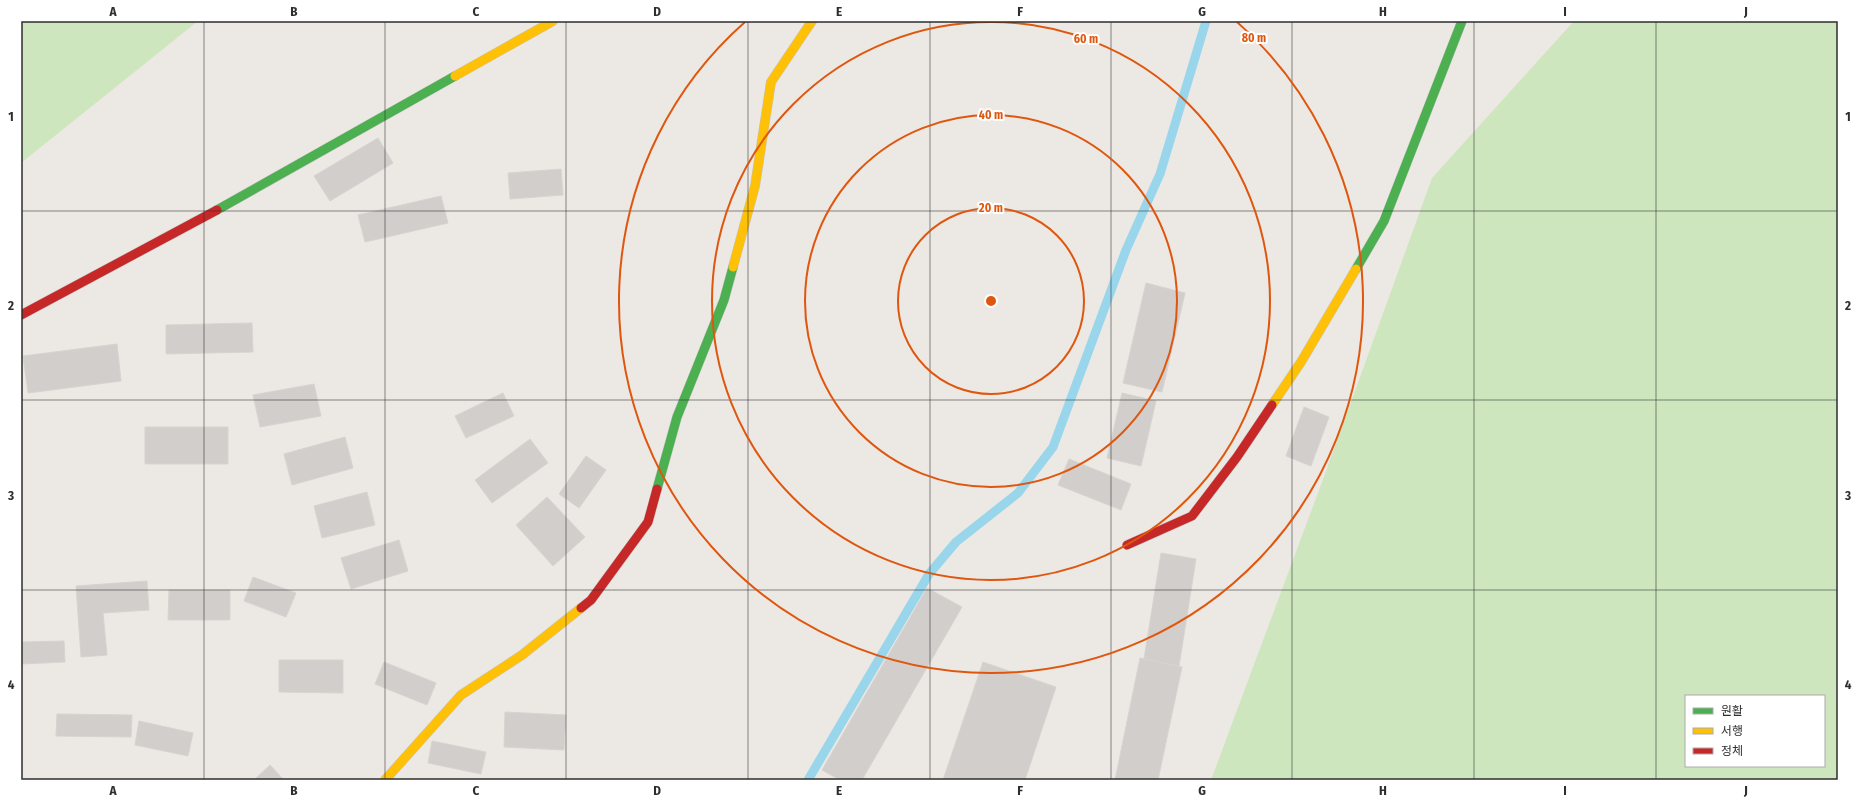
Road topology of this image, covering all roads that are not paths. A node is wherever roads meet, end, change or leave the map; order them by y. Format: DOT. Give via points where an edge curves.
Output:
graph roads {
  1 [pos="553,21"];
  2 [pos="812,21"];
  3 [pos="1462,21"];
  4 [pos="21,315"];
  5 [pos="1127,545"];
  6 [pos="385,780"];
  1 -- 4 [label="street" via="224,206"];
  2 -- 6 [label="street" via="771,82 755,186 724,300 677,417 648,522 591,600 522,655 461,696"];
  3 -- 5 [label="street" via="1384,221 1301,362 1237,457 1192,516"];
}
